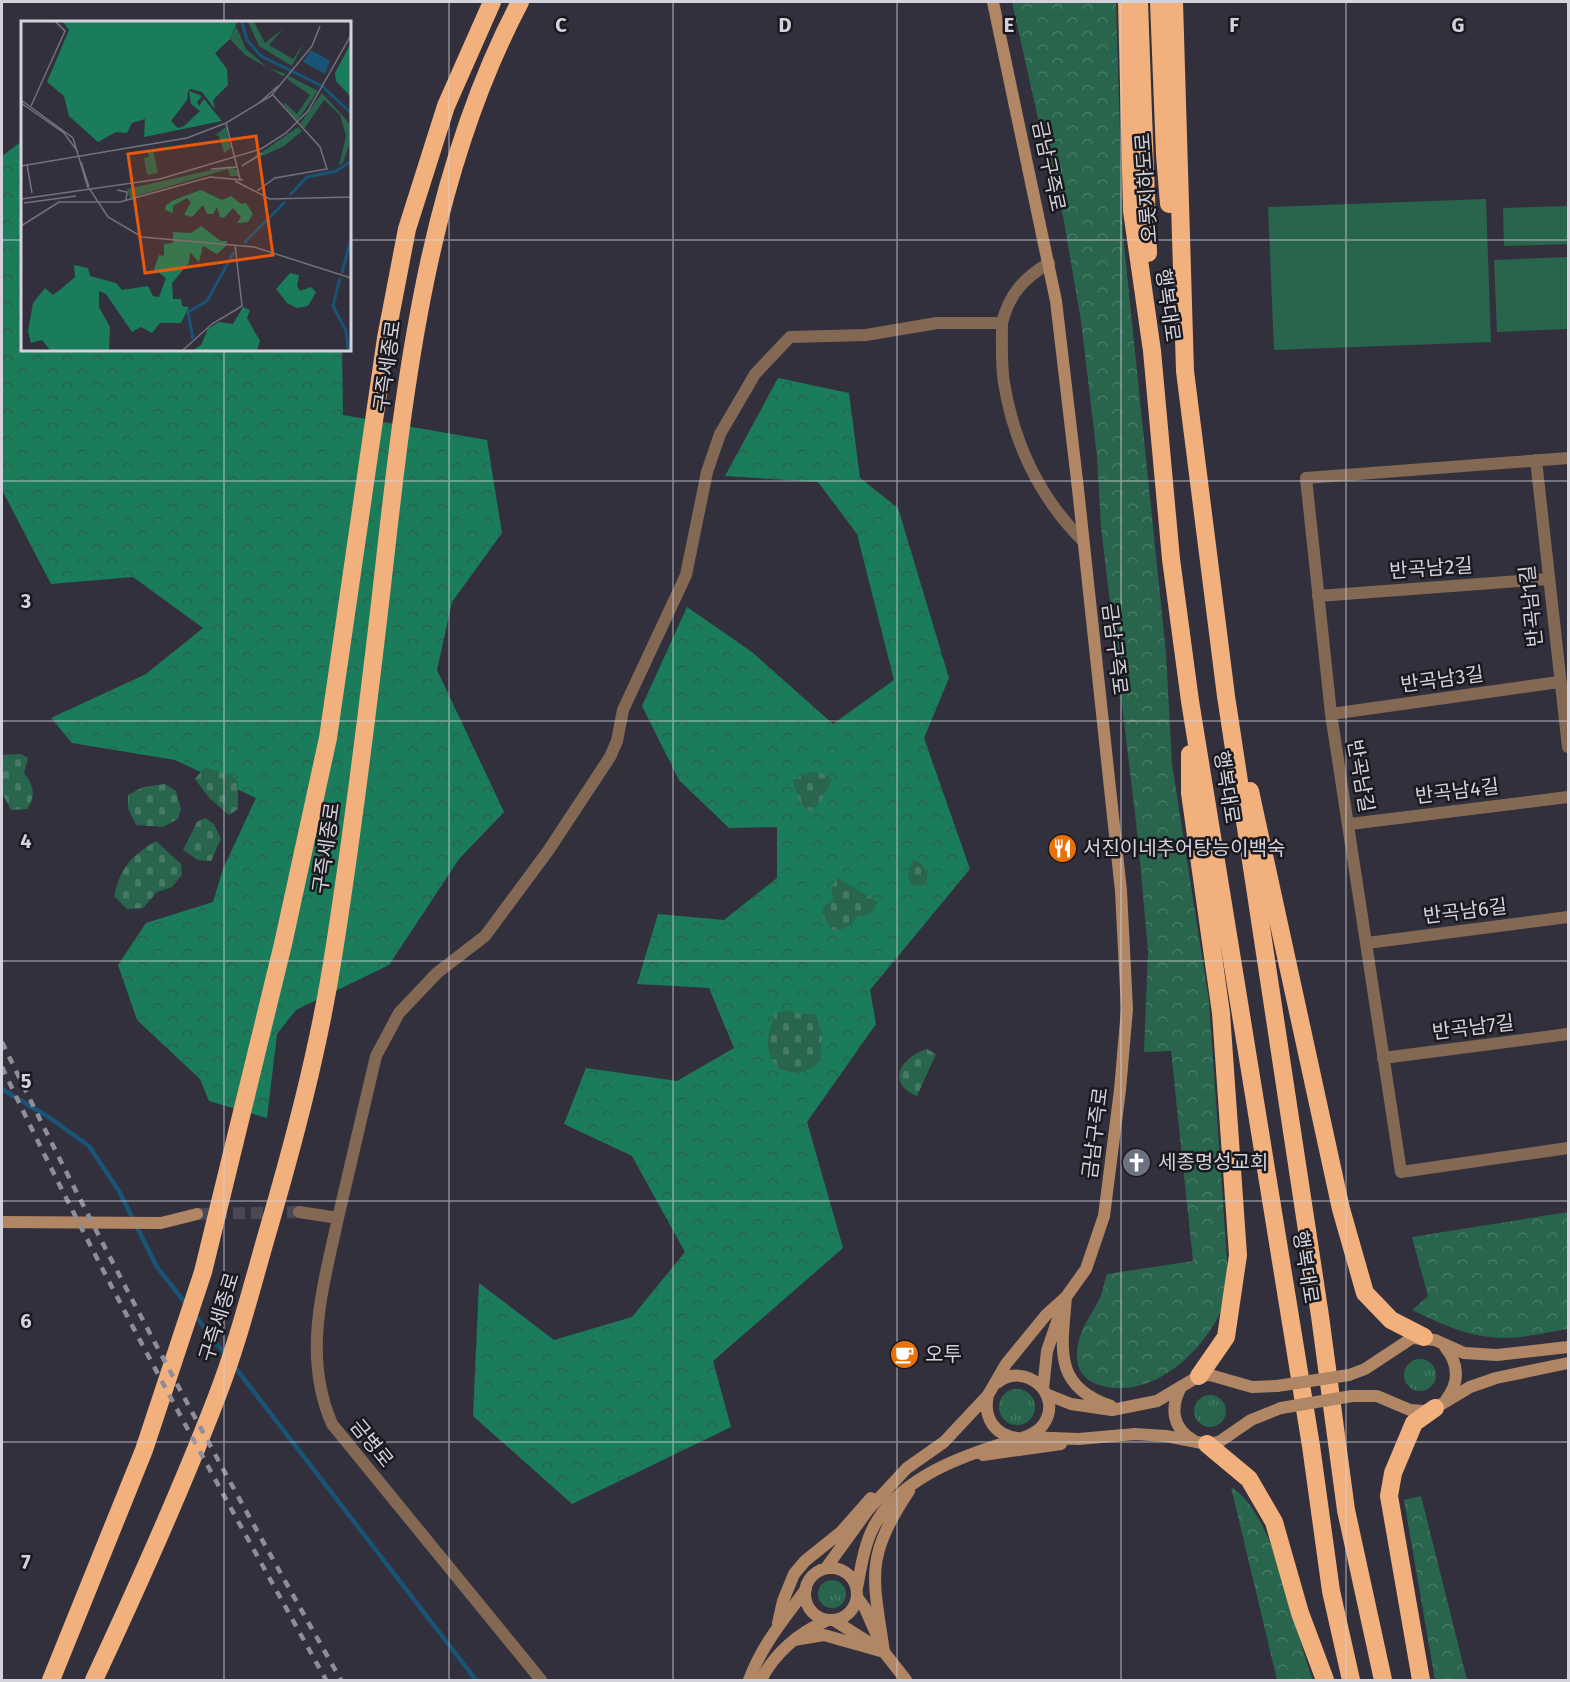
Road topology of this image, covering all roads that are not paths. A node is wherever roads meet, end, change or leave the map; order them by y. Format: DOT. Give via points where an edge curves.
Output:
graph roads {
  1 [pos="492,2"];
  2 [pos="520,2"];
  3 [pos="993,2"];
  4 [pos="1127,2"];
  5 [pos="1139,2"];
  6 [pos="1159,2"];
  7 [pos="1174,2"];
  8 [pos="1049,263"];
  9 [pos="1002,324"];
  10 [pos="1152,351"];
  11 [pos="1185,370"];
  12 [pos="1569,458"];
  13 [pos="1536,460"];
  14 [pos="1083,541"];
  15 [pos="1547,579"];
  16 [pos="1318,596"];
  17 [pos="1559,682"];
  18 [pos="1226,696"];
  19 [pos="1190,701"];
  20 [pos="1331,714"];
  21 [pos="1569,747"];
  22 [pos="1569,797"];
  23 [pos="1350,824"];
  24 [pos="1569,917"];
  25 [pos="1367,943"];
  26 [pos="1569,1034"];
  27 [pos="1383,1058"];
  28 [pos="1569,1148"];
  29 [pos="299,1212"];
  30 [pos="196,1214"];
  31 [pos="338,1218"];
  32 [pos="2,1222"];
  33 [pos="1066,1297"];
  34 [pos="1424,1337"];
  35 [pos="1445,1347"];
  36 [pos="1569,1347"];
  37 [pos="1569,1362"];
  38 [pos="1199,1376"];
  39 [pos="1181,1388"];
  40 [pos="991,1390"];
  41 [pos="1045,1391"];
  42 [pos="1440,1405"];
  43 [pos="1119,1408"];
  44 [pos="1021,1438"];
  45 [pos="1079,1439"];
  46 [pos="1202,1443"];
  47 [pos="958,1460"];
  48 [pos="907,1468"];
  49 [pos="915,1483"];
  50 [pos="826,1568"];
  51 [pos="806,1588"];
  52 [pos="857,1593"];
  53 [pos="830,1621"];
  54 [pos="778,1623"];
  55 [pos="794,1640"];
  56 [pos="884,1652"];
  57 [pos="51,1680"];
  58 [pos="94,1680"];
  59 [pos="541,1680"];
  60 [pos="749,1680"];
  61 [pos="761,1680"];
  62 [pos="906,1680"];
  63 [pos="1325,1680"];
  64 [pos="1351,1680"];
  65 [pos="1383,1680"];
  66 [pos="1421,1680"];
  1 -- 57 [label="highway, 구즉세종로" via="446,106 406,229 386,338 328,738 283,944 203,1272 144,1450"];
  2 -- 58 [label="highway, 구즉세종로" via="498,42 448,185 416,321 366,730 333,956 312,1068 218,1395"];
  3 -- 8 [label="main road, 금남구즉로"];
  4 -- 10 [label="highway, 행복대로" via="1132,211"];
  5 -- 10 [label="highway, 오롯지하도로"];
  6 -- 11 [label="highway, 오롯지하도로" via="1164,155"];
  7 -- 11 [label="highway, 행복대로"];
  8 -- 9 [label="street" via="1028,276 1005,311"];
  8 -- 14 [label="main road, 금남구즉로"];
  9 -- 14 [label="street" via="1004,381 1025,457 1060,518"];
  9 -- 31 [label="street, 금병로" via="937,323 866,334 790,338 755,374 720,434 707,472 686,575 623,710 617,741 548,851 484,936 437,973 399,1013 376,1056"];
  10 -- 19 [label="highway, 행복대로" via="1171,559"];
  11 -- 18 [label="highway, 행복대로"];
  12 -- 13 [label="street, 반곡남길"];
  13 -- 15 [label="street, 반곡남1길"];
  13 -- 16 [label="street, 반곡남길" via="1306,478"];
  14 -- 33 [label="main road, 금남구즉로" via="1121,891 1126,1009 1104,1216 1086,1269"];
  15 -- 16 [label="street, 반곡남2길"];
  15 -- 17 [label="street, 반곡남1길"];
  16 -- 20 [label="street, 반곡남길"];
  17 -- 20 [label="street, 반곡남3길"];
  17 -- 21 [label="street, 반곡남1길"];
  18 -- 34 [label="highway" via="1258,820 1272,901 1341,1209 1365,1293 1391,1320"];
  18 -- 65 [label="highway, 행복대로" via="1346,1510"];
  19 -- 38 [label="highway" via="1190,793 1221,1013 1238,1254 1226,1337"];
  19 -- 64 [label="highway, 행복대로" via="1275,1212 1331,1591"];
  20 -- 23 [label="street, 반곡남길"];
  22 -- 23 [label="street, 반곡남4길"];
  23 -- 25 [label="street, 반곡남길"];
  24 -- 25 [label="street, 반곡남6길"];
  25 -- 27 [label="street, 반곡남길"];
  26 -- 27 [label="street, 반곡남7길"];
  27 -- 28 [label="street, 반곡남길" via="1401,1172"];
  29 -- 31 [label="street"];
  30 -- 32 [label="main road" via="161,1223"];
  31 -- 59 [label="street, 금병로" via="321,1294 315,1354 320,1397 332,1424"];
  33 -- 40 [label="main road, 금남구즉로" via="1006,1364"];
  33 -- 41 [label="main road, 금남구즉로" via="1047,1351"];
  33 -- 43 [label="main road" via="1061,1352 1067,1375 1083,1391"];
  34 -- 35 [label="main road"];
  34 -- 38 [label="main road, bridge" via="1401,1343 1365,1369 1349,1375 1277,1386 1252,1386 1210,1375"];
  35 -- 36 [label="main road" via="1464,1353 1497,1355"];
  35 -- 42 [label="main road" via="1453,1357 1457,1374 1453,1392"];
  37 -- 42 [label="main road" via="1496,1377"];
  38 -- 39 [label="main road"];
  39 -- 43 [label="main road" via="1157,1401"];
  39 -- 46 [label="main road" via="1174,1418 1186,1436"];
  40 -- 41 [label="main road, 금남구즉로" via="1001,1379 1022,1375 1032,1378"];
  40 -- 44 [label="main road" via="987,1416 992,1425 1008,1437"];
  40 -- 48 [label="main road, 금남구즉로" via="944,1442"];
  41 -- 43 [label="main road" via="1071,1404"];
  41 -- 44 [label="main road, 금남구즉로" via="1049,1403 1044,1423"];
  42 -- 46 [label="main road, bridge" via="1423,1411 1410,1410 1377,1396 1352,1396 1281,1408 1251,1420 1219,1442"];
  42 -- 66 [label="highway" via="1414,1424 1389,1496"];
  44 -- 45 [label="main road"];
  44 -- 47 [label="main road, 금남구즉로"];
  45 -- 46 [label="main road" via="1135,1434"];
  45 -- 47 [label="main road"];
  46 -- 63 [label="highway" via="1250,1479 1274,1522 1300,1613"];
  47 -- 49 [label="main road, 금남구즉로"];
  48 -- 50 [label="main road, 금남구즉로" via="868,1510"];
  48 -- 54 [label="main road" via="805,1561 794,1575"];
  49 -- 52 [label="main road, 금남구즉로" via="893,1499 874,1527"];
  49 -- 56 [label="main road" via="887,1523 875,1565 873,1584"];
  50 -- 51 [label="main road" via="810,1579"];
  50 -- 52 [label="main road" via="849,1573"];
  51 -- 53 [label="main road" via="808,1606 814,1614"];
  51 -- 54 [label="main road"];
  52 -- 53 [label="main road" via="850,1612"];
  52 -- 56 [label="main road"];
  53 -- 55 [label="main road" via="807,1629"];
  53 -- 56 [label="main road"];
  54 -- 60 [label="main road" via="759,1653"];
  55 -- 56 [label="main road" via="824,1635"];
  55 -- 61 [label="main road" via="769,1665"];
  56 -- 62 [label="main road"];
}
